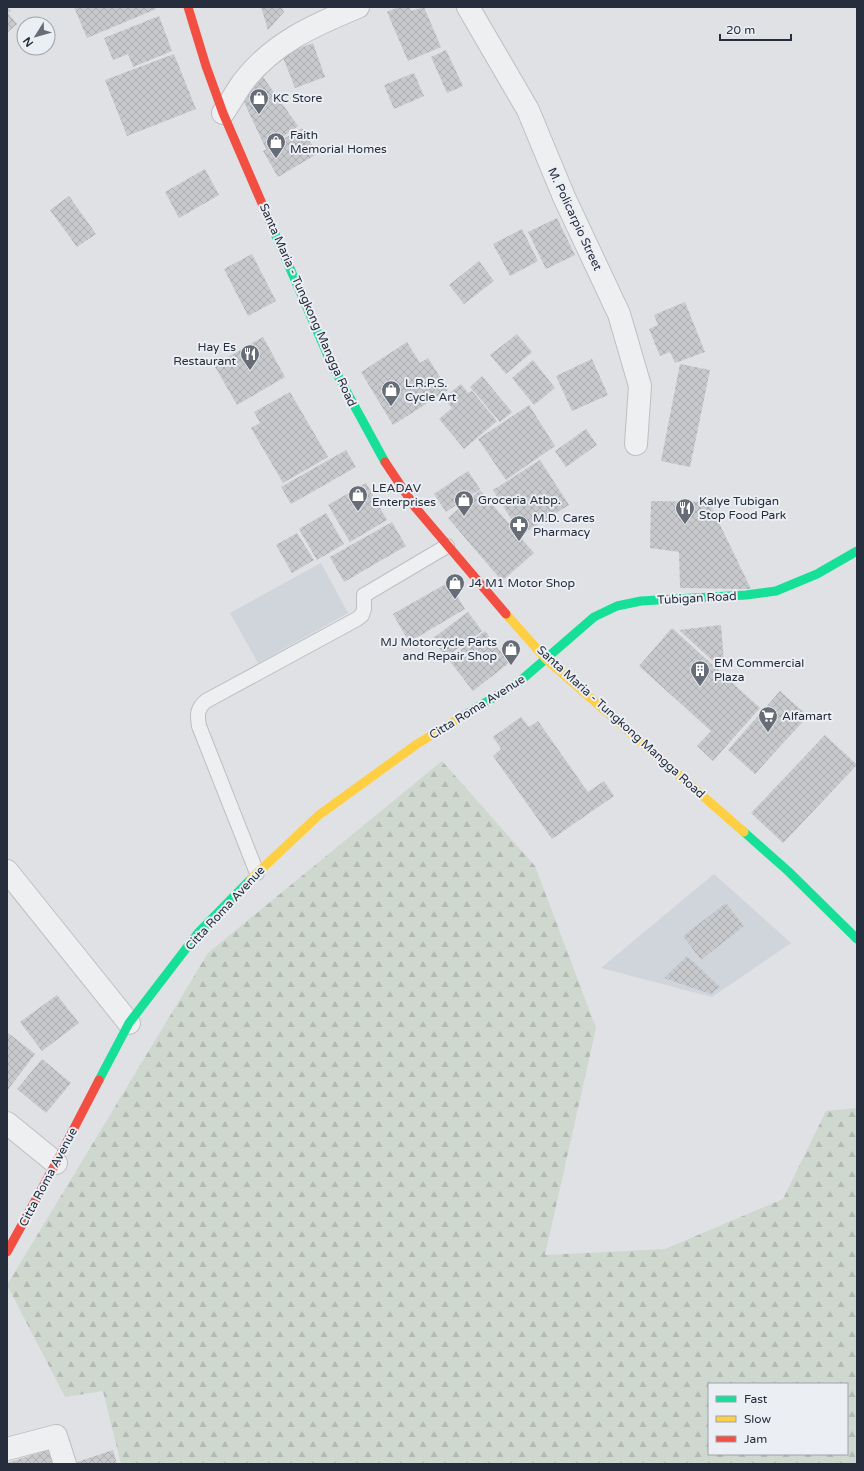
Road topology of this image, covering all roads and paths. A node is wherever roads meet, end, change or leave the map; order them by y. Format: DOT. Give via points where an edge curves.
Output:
graph roads {
  1 [pos="188,7"];
  2 [pos="358,7"];
  3 [pos="468,7"];
  4 [pos="223,113"];
  5 [pos="636,444"];
  6 [pos="447,546"];
  7 [pos="857,550"];
  8 [pos="546,659"];
  9 [pos="7,871"];
  10 [pos="257,874"];
  11 [pos="857,939"];
  12 [pos="129,1023"];
  13 [pos="7,1123"];
  14 [pos="56,1163"];
  15 [pos="7,1252"];
  16 [pos="7,1449"];
  17 [pos="65,1464"];
  1 -- 4 [label="main road, Santa Maria - Tungkong Mangga Road"];
  2 -- 4 [label="street" via="319,22 274,49 243,82"];
  3 -- 5 [label="street, M. Policarpio Street" via="528,110 564,197 619,314 640,386"];
  4 -- 6 [label="main road, Santa Maria - Tungkong Mangga Road" via="331,363 386,465"];
  6 -- 8 [label="main road, Santa Maria - Tungkong Mangga Road"];
  6 -- 10 [label="lane" via="364,595 362,615 358,620 206,701 198,710 199,726"];
  7 -- 8 [label="main road, Tubigan Road" via="817,574 776,591 641,601 617,606 594,617"];
  8 -- 10 [label="main road, Citta Roma Avenue" via="519,682 417,744 330,807"];
  8 -- 11 [label="main road, Santa Maria - Tungkong Mangga Road" via="788,871"];
  9 -- 12 [label="street"];
  10 -- 12 [label="main road, Citta Roma Avenue" via="198,933"];
  12 -- 14 [label="main road, Citta Roma Avenue"];
  13 -- 14 [label="street"];
  14 -- 15 [label="main road, Citta Roma Avenue"];
  16 -- 17 [label="street" via="56,1436"];
}
